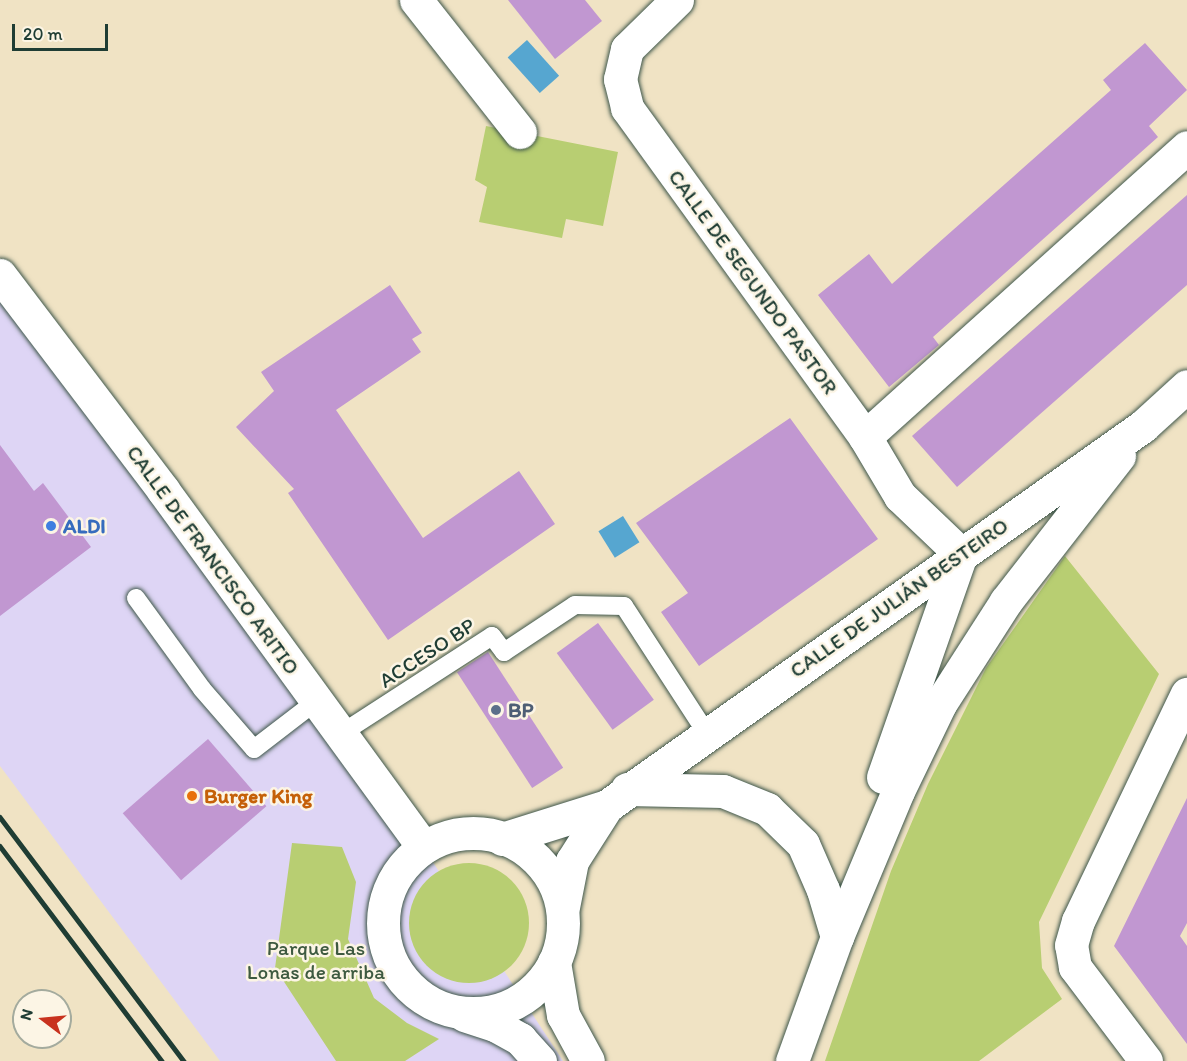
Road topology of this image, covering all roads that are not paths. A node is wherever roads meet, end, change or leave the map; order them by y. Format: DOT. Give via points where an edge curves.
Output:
graph roads {
  1 [pos="416,0"];
  2 [pos="656,7"];
  3 [pos="520,132"];
  4 [pos="1187,147"];
  5 [pos="0,275"];
  6 [pos="1187,386"];
  7 [pos="1143,426"];
  8 [pos="865,436"];
  9 [pos="961,554"];
  10 [pos="136,598"];
  11 [pos="1187,694"];
  12 [pos="315,702"];
  13 [pos="706,734"];
  14 [pos="339,735"];
  15 [pos="617,798"];
  16 [pos="502,838"];
  17 [pos="423,847"];
  18 [pos="563,907"];
  19 [pos="837,937"];
  20 [pos="554,962"];
  21 [pos="454,1011"];
  22 [pos="540,1061"];
  23 [pos="588,1061"];
  24 [pos="792,1061"];
  25 [pos="1146,1061"];
  1 -- 3 [label="main road"];
  2 -- 8 [label="main road, CALLE DE SEGUNDO PASTOR" via="627,49 620,79 627,108"];
  4 -- 8 [label="main road"];
  5 -- 12 [label="main road, CALLE DE FRANCISCO ARITIO" via="163,490"];
  6 -- 7 [label="main road, CALLE DE JULIÁN BESTEIRO"];
  7 -- 9 [label="main road, CALLE DE JULIÁN BESTEIRO"];
  7 -- 19 [label="main road" via="1026,573 958,675 898,791"];
  8 -- 9 [label="main road, CALLE DE SEGUNDO PASTOR" via="900,496"];
  9 -- 13 [label="main road, CALLE DE JULIÁN BESTEIRO"];
  9 -- 19 [label="main road" via="851,866"];
  10 -- 12 [label="lane" via="202,689 254,749"];
  11 -- 25 [label="main road" via="1078,921 1071,945 1075,967"];
  12 -- 14 [label="main road, CALLE DE FRANCISCO ARITIO"];
  13 -- 14 [label="lane, ACCESO BP" via="624,606 575,605 504,652 492,636"];
  13 -- 15 [label="main road, CALLE DE JULIÁN BESTEIRO"];
  14 -- 17 [label="main road, CALLE DE FRANCISCO ARITIO"];
  15 -- 16 [label="main road, CALLE DE JULIÁN BESTEIRO"];
  15 -- 18 [label="main road, CALLE DE JULIÁN BESTEIRO" via="572,861"];
  15 -- 19 [label="main road" via="723,791 767,809 803,844 824,890"];
  16 -- 17 [label="main road" via="484,833 452,834"];
  16 -- 18 [label="main road" via="538,858"];
  17 -- 21 [label="main road" via="398,872 388,894 383,940 397,973 421,998"];
  18 -- 20 [label="main road"];
  19 -- 24 [label="main road"];
  20 -- 21 [label="main road" via="537,987 512,1004 484,1013"];
  20 -- 23 [label="main road" via="564,1015"];
  21 -- 22 [label="main road" via="495,1024 520,1039"];
}
